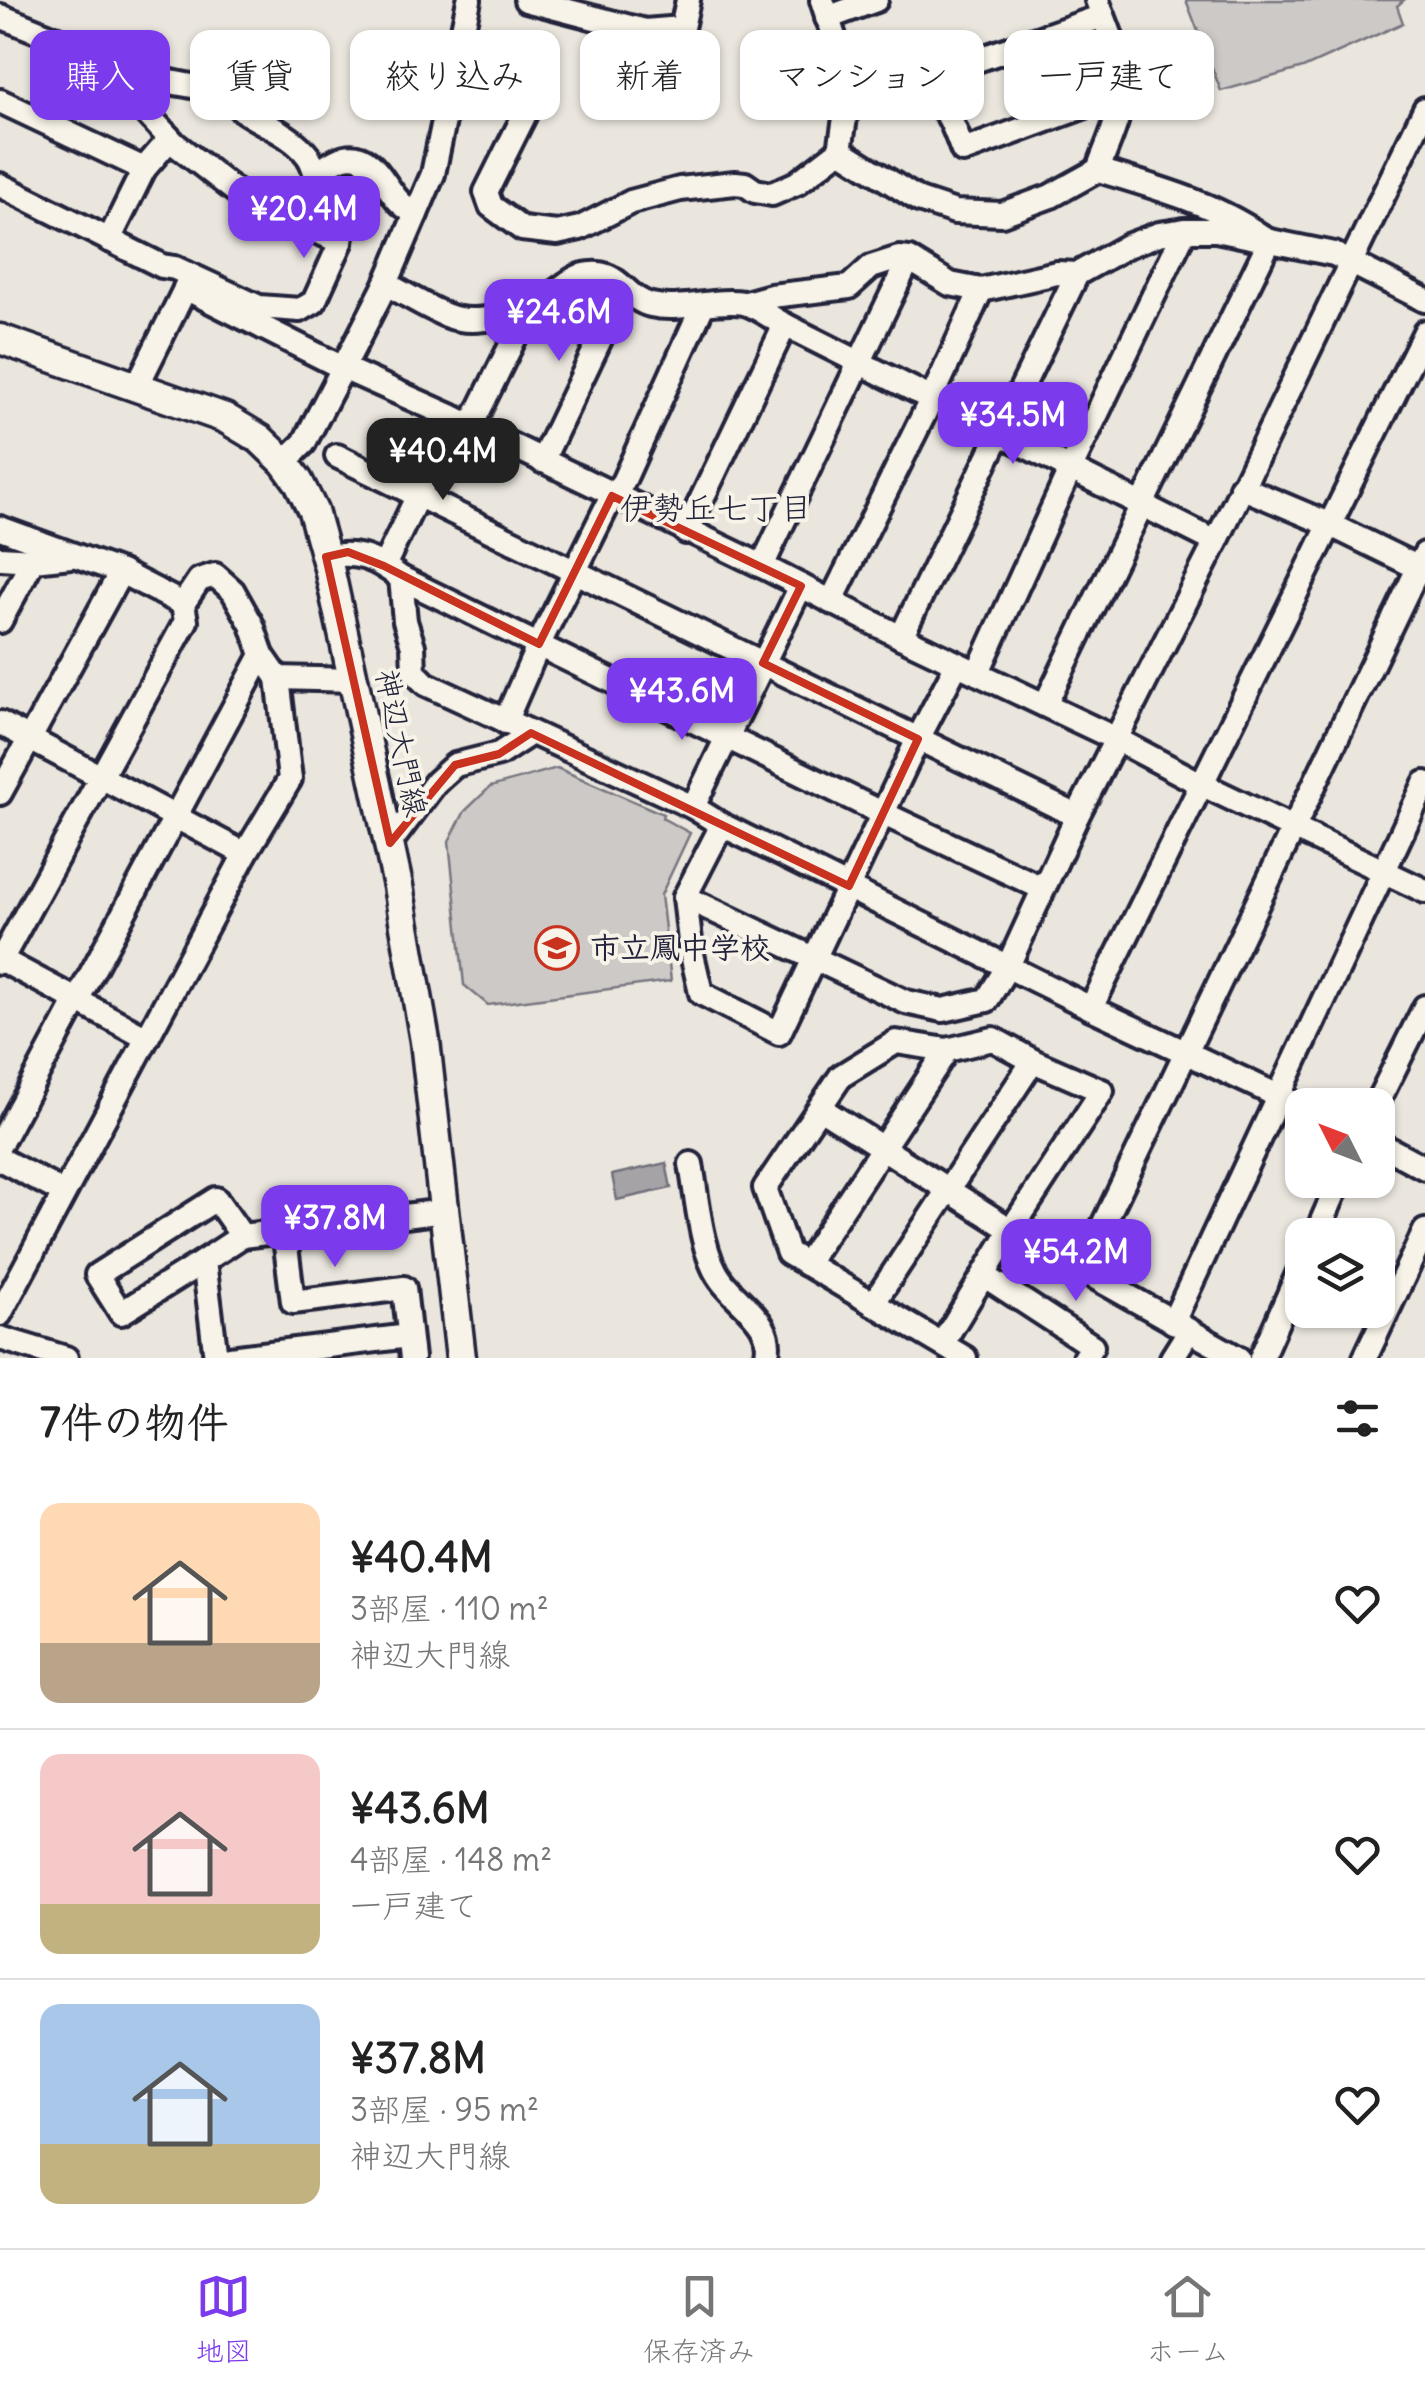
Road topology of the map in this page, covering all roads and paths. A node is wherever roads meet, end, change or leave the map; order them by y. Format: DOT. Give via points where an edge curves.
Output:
graph roads {
  1 [pos="469,0"];
  2 [pos="526,0"];
  3 [pos="688,0"];
  4 [pos="876,0"];
  5 [pos="1100,8"];
  6 [pos="825,9"];
  7 [pos="0,16"];
  8 [pos="34,30"];
  9 [pos="463,30"];
  10 [pos="984,55"];
  11 [pos="170,81"];
  12 [pos="0,101"];
  13 [pos="1425,109"];
  14 [pos="153,120"];
  15 [pos="444,120"];
  16 [pos="522,120"];
  17 [pos="845,120"];
  18 [pos="950,120"];
  19 [pos="1047,120"];
  20 [pos="1115,120"];
  21 [pos="170,139"];
  22 [pos="840,150"];
  23 [pos="144,169"];
  24 [pos="1098,170"];
  25 [pos="317,173"];
  26 [pos="0,186"];
  27 [pos="416,214"];
  28 [pos="1185,230"];
  29 [pos="110,240"];
  30 [pos="342,242"];
  31 [pos="1269,242"];
  32 [pos="909,259"];
  33 [pos="1350,262"];
  34 [pos="1077,274"];
  35 [pos="188,282"];
  36 [pos="386,284"];
  37 [pos="624,288"];
  38 [pos="981,290"];
  39 [pos="1425,300"];
  40 [pos="746,303"];
  41 [pos="704,304"];
  42 [pos="530,305"];
  43 [pos="785,325"];
  44 [pos="1425,332"];
  45 [pos="0,339"];
  46 [pos="860,362"];
  47 [pos="343,368"];
  48 [pos="138,386"];
  49 [pos="932,398"];
  50 [pos="463,422"];
  51 [pos="1000,432"];
  52 [pos="337,456"];
  53 [pos="542,461"];
  54 [pos="284,462"];
  55 [pos="1071,468"];
  56 [pos="1241,487"];
  57 [pos="418,496"];
  58 [pos="612,496"];
  59 [pos="1143,504"];
  60 [pos="1330,526"];
  61 [pos="0,528"];
  62 [pos="686,532"];
  63 [pos="1216,542"];
  64 [pos="78,556"];
  65 [pos="326,557"];
  66 [pos="0,558"];
  67 [pos="33,560"];
  68 [pos="1423,564"];
  69 [pos="762,566"];
  70 [pos="121,572"];
  71 [pos="393,572"];
  72 [pos="574,572"];
  73 [pos="801,586"];
  74 [pos="831,602"];
  75 [pos="183,604"];
  76 [pos="0,621"];
  77 [pos="901,636"];
  78 [pos="539,644"];
  79 [pos="262,656"];
  80 [pos="764,663"];
  81 [pos="968,668"];
  82 [pos="278,678"];
  83 [pos="354,680"];
  84 [pos="1045,705"];
  85 [pos="505,722"];
  86 [pos="0,723"];
  87 [pos="531,734"];
  88 [pos="728,736"];
  89 [pos="30,739"];
  90 [pos="918,739"];
  91 [pos="1116,739"];
  92 [pos="102,777"];
  93 [pos="1425,783"];
  94 [pos="1201,784"];
  95 [pos="0,793"];
  96 [pos="693,807"];
  97 [pos="884,814"];
  98 [pos="1077,816"];
  99 [pos="175,817"];
  100 [pos="722,825"];
  101 [pos="1294,827"];
  102 [pos="390,844"];
  103 [pos="246,854"];
  104 [pos="1382,871"];
  105 [pos="849,886"];
  106 [pos="1042,888"];
  107 [pos="1425,891"];
  108 [pos="684,896"];
  109 [pos="0,960"];
  110 [pos="814,960"];
  111 [pos="1008,966"];
  112 [pos="77,1000"];
  113 [pos="1425,1006"];
  114 [pos="1091,1008"];
  115 [pos="147,1038"];
  116 [pos="947,1050"];
  117 [pos="1184,1053"];
  118 [pos="1033,1061"];
  119 [pos="1384,1088"];
  120 [pos="1278,1096"];
  121 [pos="1285,1099"];
  122 [pos="820,1108"];
  123 [pos="0,1144"];
  124 [pos="884,1149"];
  125 [pos="1395,1152"];
  126 [pos="0,1158"];
  127 [pos="691,1164"];
  128 [pos="1425,1168"];
  129 [pos="948,1190"];
  130 [pos="64,1193"];
  131 [pos="445,1211"];
  132 [pos="284,1230"];
  133 [pos="1011,1230"];
  134 [pos="1425,1231"];
  135 [pos="242,1236"];
  136 [pos="204,1261"];
  137 [pos="806,1264"];
  138 [pos="1081,1271"];
  139 [pos="985,1276"];
  140 [pos="873,1304"];
  141 [pos="1285,1304"];
  142 [pos="0,1314"];
  143 [pos="1181,1326"];
  144 [pos="0,1338"];
  145 [pos="942,1344"];
  146 [pos="410,1347"];
  147 [pos="260,1356"];
  148 [pos="66,1358"];
  149 [pos="216,1358"];
  150 [pos="230,1358"];
  151 [pos="461,1358"];
  152 [pos="766,1358"];
  153 [pos="965,1358"];
  154 [pos="1084,1358"];
  155 [pos="1172,1358"];
  156 [pos="1238,1358"];
  157 [pos="1261,1358"];
  158 [pos="1365,1358"];
  1 -- 9 [label="street"];
  2 -- 3 [label="street" via="645,30 682,28"];
  4 -- 6 [label="street"];
  5 -- 10 [label="street"];
  7 -- 8 [label="street"];
  11 -- 25 [label="street" via="230,99 298,145"];
  12 -- 23 [label="street"];
  13 -- 33 [label="street"];
  14 -- 21 [label="street"];
  15 -- 27 [label="street"];
  16 -- 22 [label="street" via="486,192 491,206 538,232 580,228 631,202 680,190 735,183 772,194"];
  17 -- 22 [label="street"];
  18 -- 19 [label="street" via="963,151"];
  20 -- 24 [label="street"];
  21 -- 23 [label="street"];
  21 -- 30 [label="street" via="252,204"];
  22 -- 24 [label="street" via="918,200 955,212 1002,214"];
  23 -- 29 [label="street"];
  24 -- 31 [label="street" via="1166,191 1250,227"];
  25 -- 27 [label="street" via="342,158 362,158"];
  25 -- 30 [label="street" via="325,212 343,230"];
  26 -- 29 [label="street"];
  27 -- 36 [label="street"];
  28 -- 31 [label="street"];
  28 -- 34 [label="street" via="1127,246"];
  28 -- 55 [label="street"];
  29 -- 35 [label="street" via="176,268"];
  30 -- 35 [label="street" via="314,302 300,310 258,307"];
  31 -- 33 [label="street"];
  31 -- 59 [label="street"];
  32 -- 38 [label="street" via="950,284"];
  32 -- 40 [label="street" via="872,267 849,287"];
  32 -- 46 [label="street"];
  33 -- 39 [label="street"];
  33 -- 56 [label="street"];
  34 -- 38 [label="street"];
  34 -- 51 [label="street"];
  35 -- 47 [label="street"];
  35 -- 48 [label="street"];
  36 -- 42 [label="street" via="451,318 478,320"];
  36 -- 47 [label="street"];
  37 -- 41 [label="street" via="648,305"];
  37 -- 42 [label="street" via="602,273 581,275"];
  37 -- 53 [label="street"];
  38 -- 49 [label="street"];
  40 -- 41 [label="street"];
  40 -- 43 [label="street"];
  41 -- 58 [label="street"];
  42 -- 50 [label="street"];
  43 -- 46 [label="street"];
  43 -- 62 [label="street"];
  44 -- 60 [label="street"];
  45 -- 48 [label="main road, 神辺大門線"];
  46 -- 49 [label="street"];
  46 -- 69 [label="street"];
  47 -- 50 [label="street"];
  47 -- 54 [label="street" via="304,443"];
  48 -- 54 [label="main road, 神辺大門線" via="225,418"];
  49 -- 51 [label="street"];
  49 -- 74 [label="street"];
  50 -- 53 [label="street"];
  50 -- 57 [label="street"];
  51 -- 55 [label="street"];
  51 -- 77 [label="street"];
  52 -- 57 [label="street"];
  53 -- 58 [label="street"];
  54 -- 65 [label="main road, 神辺大門線" via="313,510"];
  55 -- 59 [label="street"];
  55 -- 81 [label="street"];
  56 -- 60 [label="street"];
  56 -- 63 [label="street"];
  57 -- 71 [label="street"];
  57 -- 72 [label="street"];
  58 -- 62 [label="street"];
  58 -- 72 [label="street"];
  59 -- 63 [label="street"];
  59 -- 84 [label="street"];
  60 -- 68 [label="street"];
  60 -- 94 [label="street"];
  61 -- 64 [label="street"];
  62 -- 69 [label="street"];
  63 -- 91 [label="street"];
  64 -- 67 [label="street"];
  64 -- 70 [label="street"];
  65 -- 71 [label="street" via="348,552"];
  65 -- 83 [label="main road, 神辺大門線"];
  66 -- 67 [label="street"];
  67 -- 76 [label="street"];
  68 -- 101 [label="street"];
  69 -- 73 [label="street"];
  70 -- 75 [label="street"];
  70 -- 89 [label="street"];
  71 -- 78 [label="street"];
  71 -- 85 [label="street" via="414,646 414,672"];
  72 -- 78 [label="street"];
  72 -- 80 [label="street"];
  73 -- 74 [label="street"];
  73 -- 80 [label="street"];
  74 -- 77 [label="street"];
  75 -- 79 [label="street" via="199,580 215,575 233,591"];
  75 -- 92 [label="street" via="186,621"];
  77 -- 81 [label="street"];
  78 -- 85 [label="street"];
  78 -- 88 [label="street"];
  79 -- 82 [label="street"];
  79 -- 99 [label="street"];
  80 -- 88 [label="street"];
  80 -- 90 [label="street"];
  81 -- 84 [label="street"];
  81 -- 90 [label="street"];
  82 -- 83 [label="street"];
  82 -- 103 [label="street" via="290,779"];
  83 -- 102 [label="main road, 神辺大門線"];
  84 -- 91 [label="street"];
  85 -- 87 [label="street"];
  86 -- 89 [label="street"];
  87 -- 96 [label="street"];
  87 -- 102 [label="street" via="499,754 455,765"];
  88 -- 96 [label="street"];
  88 -- 97 [label="street"];
  89 -- 92 [label="street"];
  89 -- 95 [label="street"];
  90 -- 97 [label="street"];
  90 -- 98 [label="street"];
  91 -- 94 [label="street"];
  91 -- 98 [label="street"];
  92 -- 99 [label="street"];
  92 -- 109 [label="street"];
  93 -- 104 [label="street"];
  94 -- 101 [label="street"];
  94 -- 114 [label="street"];
  96 -- 100 [label="street"];
  97 -- 105 [label="street"];
  97 -- 106 [label="street"];
  98 -- 106 [label="street"];
  99 -- 103 [label="street"];
  99 -- 112 [label="street"];
  100 -- 105 [label="street"];
  100 -- 108 [label="street"];
  101 -- 104 [label="street"];
  101 -- 117 [label="street"];
  102 -- 131 [label="main road, 神辺大門線" via="425,1041"];
  103 -- 115 [label="street"];
  104 -- 107 [label="street"];
  104 -- 120 [label="street"];
  105 -- 110 [label="street"];
  105 -- 111 [label="street"];
  106 -- 111 [label="street"];
  108 -- 110 [label="street"];
  108 -- 110 [label="street" via="701,993 779,1033"];
  109 -- 112 [label="street"];
  110 -- 111 [label="street" via="906,1002 943,1010 987,1000"];
  111 -- 114 [label="street"];
  112 -- 115 [label="street"];
  112 -- 123 [label="street"];
  113 -- 119 [label="street"];
  114 -- 117 [label="street"];
  115 -- 130 [label="street"];
  116 -- 118 [label="street" via="992,1039"];
  116 -- 122 [label="street" via="896,1042 841,1076"];
  116 -- 124 [label="street"];
  117 -- 120 [label="street"];
  117 -- 138 [label="street"];
  118 -- 129 [label="street"];
  118 -- 133 [label="street" via="1102,1091"];
  120 -- 121 [label="street"];
  120 -- 143 [label="street"];
  122 -- 124 [label="street"];
  122 -- 137 [label="street" via="765,1188 788,1253"];
  124 -- 129 [label="street"];
  124 -- 137 [label="street"];
  125 -- 128 [label="street"];
  126 -- 130 [label="street"];
  127 -- 152 [label="street" via="709,1258 762,1324"];
  129 -- 133 [label="street"];
  129 -- 140 [label="street"];
  130 -- 142 [label="street"];
  131 -- 132 [label="street"];
  131 -- 151 [label="main road, 神辺大門線"];
  132 -- 135 [label="street"];
  132 -- 146 [label="street" via="293,1302 404,1288"];
  133 -- 138 [label="street"];
  133 -- 139 [label="street"];
  134 -- 158 [label="street"];
  135 -- 136 [label="street"];
  135 -- 136 [label="street" via="216,1199 97,1275 121,1313"];
  136 -- 149 [label="street"];
  137 -- 140 [label="street"];
  138 -- 143 [label="street"];
  139 -- 145 [label="street"];
  139 -- 154 [label="street" via="1092,1346"];
  140 -- 145 [label="street"];
  141 -- 157 [label="street"];
  143 -- 155 [label="street"];
  143 -- 156 [label="street"];
  144 -- 148 [label="street"];
  145 -- 153 [label="street"];
  146 -- 147 [label="street"];
  147 -- 150 [label="street"];
}
